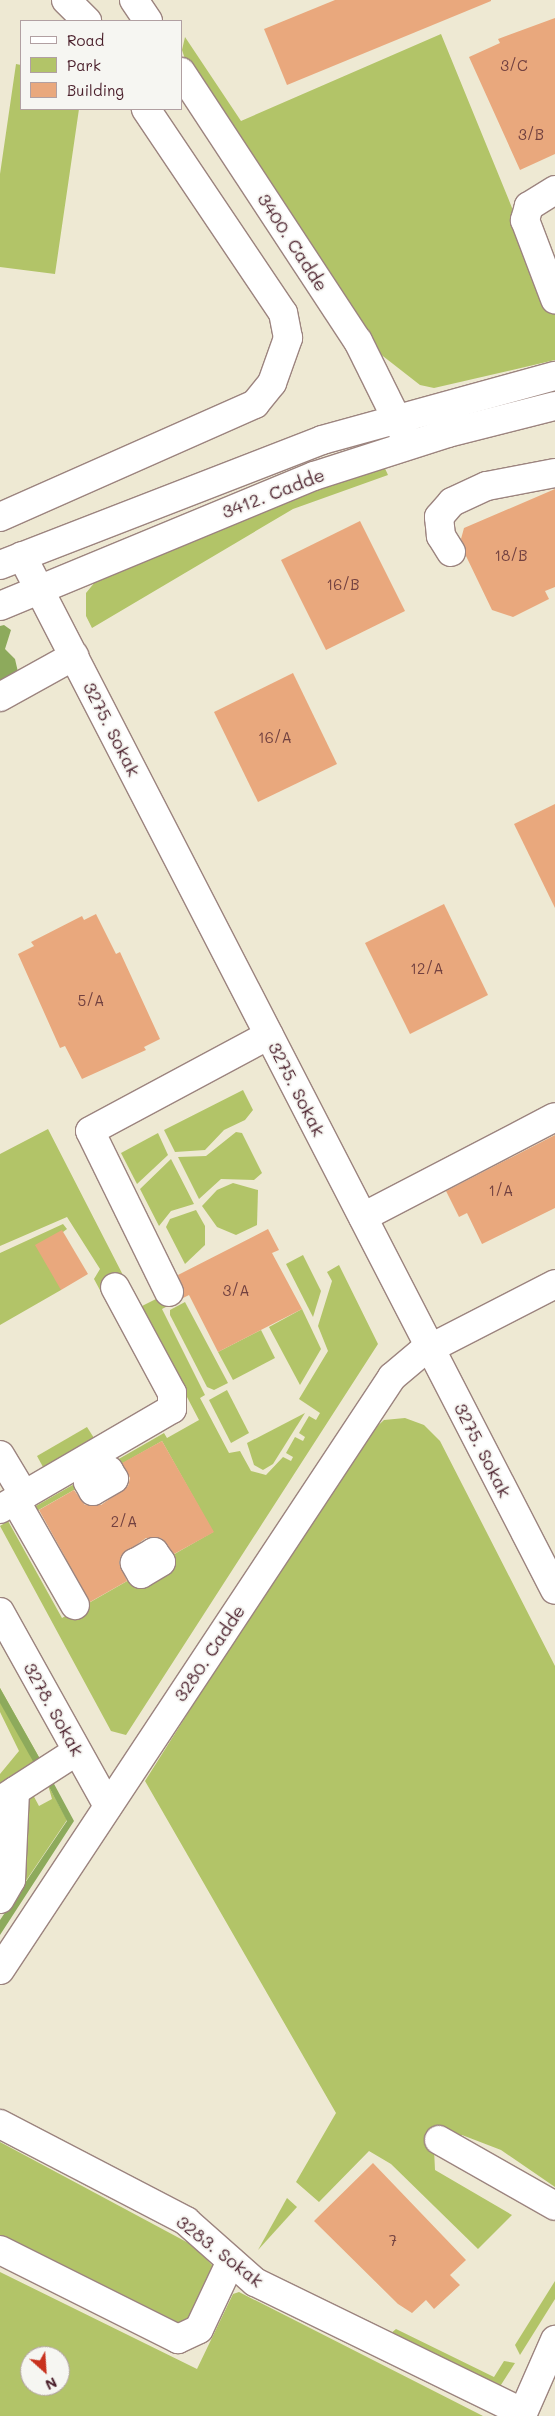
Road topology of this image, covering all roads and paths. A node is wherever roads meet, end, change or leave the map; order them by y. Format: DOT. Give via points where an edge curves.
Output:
graph roads {
  1 [pos="66,0"];
  2 [pos="134,0"];
  3 [pos="86,20"];
  4 [pos="147,20"];
  5 [pos="182,74"];
  6 [pos="147,110"];
  7 [pos="555,190"];
  8 [pos="555,299"];
  9 [pos="555,376"];
  10 [pos="555,406"];
  11 [pos="397,416"];
  12 [pos="408,445"];
  13 [pos="555,473"];
  14 [pos="0,517"];
  15 [pos="451,552"];
  16 [pos="11,560"];
  17 [pos="39,589"];
  18 [pos="0,606"];
  19 [pos="74,656"];
  20 [pos="0,697"];
  21 [pos="269,1035"];
  22 [pos="555,1117"];
  23 [pos="363,1217"];
  24 [pos="175,1283"];
  25 [pos="555,1284"];
  26 [pos="114,1287"];
  27 [pos="430,1348"];
  28 [pos="0,1454"];
  29 [pos="13,1501"];
  30 [pos="555,1590"];
  31 [pos="75,1605"];
  32 [pos="0,1612"];
  33 [pos="77,1751"];
  34 [pos="7,1796"];
  35 [pos="108,1806"];
  36 [pos="0,1899"];
  37 [pos="0,1970"];
  38 [pos="0,2124"];
  39 [pos="439,2140"];
  40 [pos="555,2206"];
  41 [pos="0,2250"];
  42 [pos="231,2261"];
  43 [pos="555,2340"];
  44 [pos="524,2414"];
  1 -- 3 [label="street"];
  2 -- 4 [label="street"];
  5 -- 11 [label="street, 3400. Cadde" via="358,341"];
  6 -- 14 [label="street" via="283,313 288,338 272,383 255,404"];
  7 -- 8 [label="street" via="529,206 525,220"];
  9 -- 11 [label="street, 3412. Cadde"];
  10 -- 12 [label="street, 3412. Cadde"];
  11 -- 12 [label="street, 3400. Cadde"];
  11 -- 16 [label="street, 3412. Cadde" via="246,467"];
  12 -- 17 [label="street, 3412. Cadde" via="258,497"];
  13 -- 15 [label="street" via="487,486 452,502 439,517 440,536"];
  16 -- 17 [label="street, 3275. Sokak"];
  17 -- 18 [label="street, 3412. Cadde"];
  17 -- 19 [label="street, 3275. Sokak"];
  19 -- 20 [label="street"];
  19 -- 21 [label="street, 3275. Sokak"];
  21 -- 23 [label="street, 3275. Sokak"];
  21 -- 24 [label="street" via="97,1123 90,1131"];
  22 -- 23 [label="street"];
  23 -- 27 [label="street, 3275. Sokak"];
  25 -- 27 [label="street, 3280. Cadde"];
  26 -- 29 [label="street" via="174,1404 168,1413"];
  27 -- 30 [label="street, 3275. Sokak"];
  27 -- 35 [label="street, 3280. Cadde" via="392,1378"];
  28 -- 29 [label="street"];
  29 -- 31 [label="street"];
  32 -- 33 [label="street, 3278. Sokak"];
  33 -- 34 [label="street"];
  33 -- 35 [label="street, 3278. Sokak"];
  34 -- 36 [label="street" via="11,1880"];
  35 -- 37 [label="street, 3280. Cadde"];
  38 -- 42 [label="street, 3283. Sokak" via="186,2221"];
  39 -- 40 [label="street"];
  41 -- 42 [label="street" via="178,2339 199,2329"];
  42 -- 44 [label="street, 3283. Sokak" via="255,2282"];
  43 -- 44 [label="street"];
}
